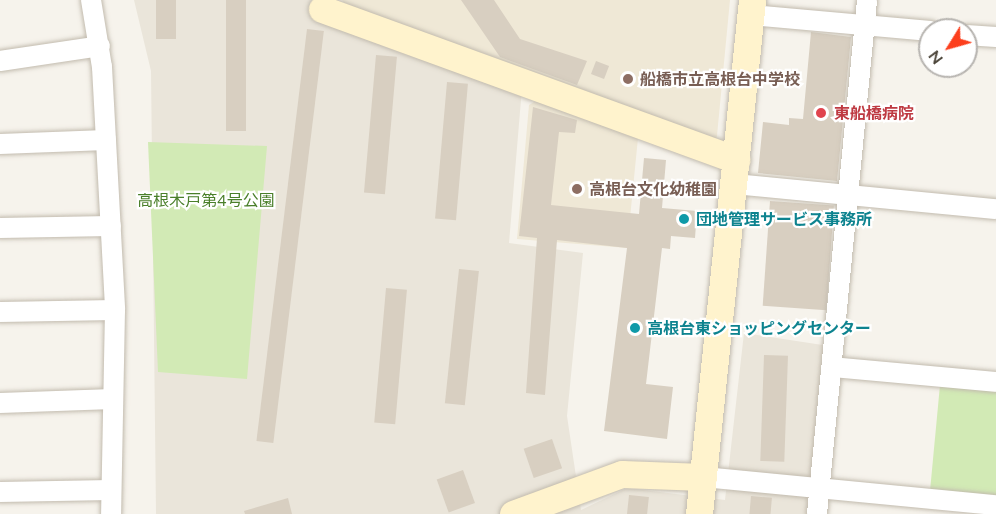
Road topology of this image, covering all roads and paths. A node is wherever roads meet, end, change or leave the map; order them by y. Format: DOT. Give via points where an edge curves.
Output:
graph roads {
  1 [pos="91,0"];
  2 [pos="867,0"];
  3 [pos="751,7"];
  4 [pos="322,9"];
  5 [pos="864,25"];
  6 [pos="918,30"];
  7 [pos="978,36"];
  8 [pos="996,38"];
  9 [pos="100,46"];
  10 [pos="0,61"];
  11 [pos="106,140"];
  12 [pos="0,144"];
  13 [pos="735,172"];
  14 [pos="849,192"];
  15 [pos="996,208"];
  16 [pos="111,226"];
  17 [pos="0,228"];
  18 [pos="115,310"];
  19 [pos="0,312"];
  20 [pos="832,367"];
  21 [pos="996,382"];
  22 [pos="113,399"];
  23 [pos="0,403"];
  24 [pos="703,477"];
  25 [pos="820,488"];
  26 [pos="111,490"];
  27 [pos="0,492"];
  28 [pos="996,505"];
  29 [pos="111,514"];
  30 [pos="513,514"];
  31 [pos="699,514"];
  32 [pos="817,514"];
  1 -- 9 [label="street"];
  2 -- 5 [label="street"];
  3 -- 5 [label="street"];
  3 -- 13 [label="street"];
  4 -- 13 [label="street"];
  5 -- 6 [label="street"];
  5 -- 14 [label="street"];
  7 -- 8 [label="street"];
  9 -- 10 [label="street"];
  9 -- 11 [label="street"];
  11 -- 12 [label="street"];
  11 -- 16 [label="street"];
  13 -- 14 [label="street"];
  13 -- 24 [label="street"];
  14 -- 15 [label="street"];
  14 -- 20 [label="street"];
  16 -- 17 [label="street"];
  16 -- 18 [label="street"];
  18 -- 19 [label="street"];
  18 -- 22 [label="street"];
  20 -- 21 [label="street"];
  20 -- 25 [label="street"];
  22 -- 23 [label="street"];
  22 -- 26 [label="street"];
  24 -- 25 [label="street"];
  24 -- 30 [label="street" via="622,474"];
  24 -- 31 [label="street"];
  25 -- 28 [label="street"];
  25 -- 32 [label="street"];
  26 -- 27 [label="street"];
  26 -- 29 [label="street"];
}
